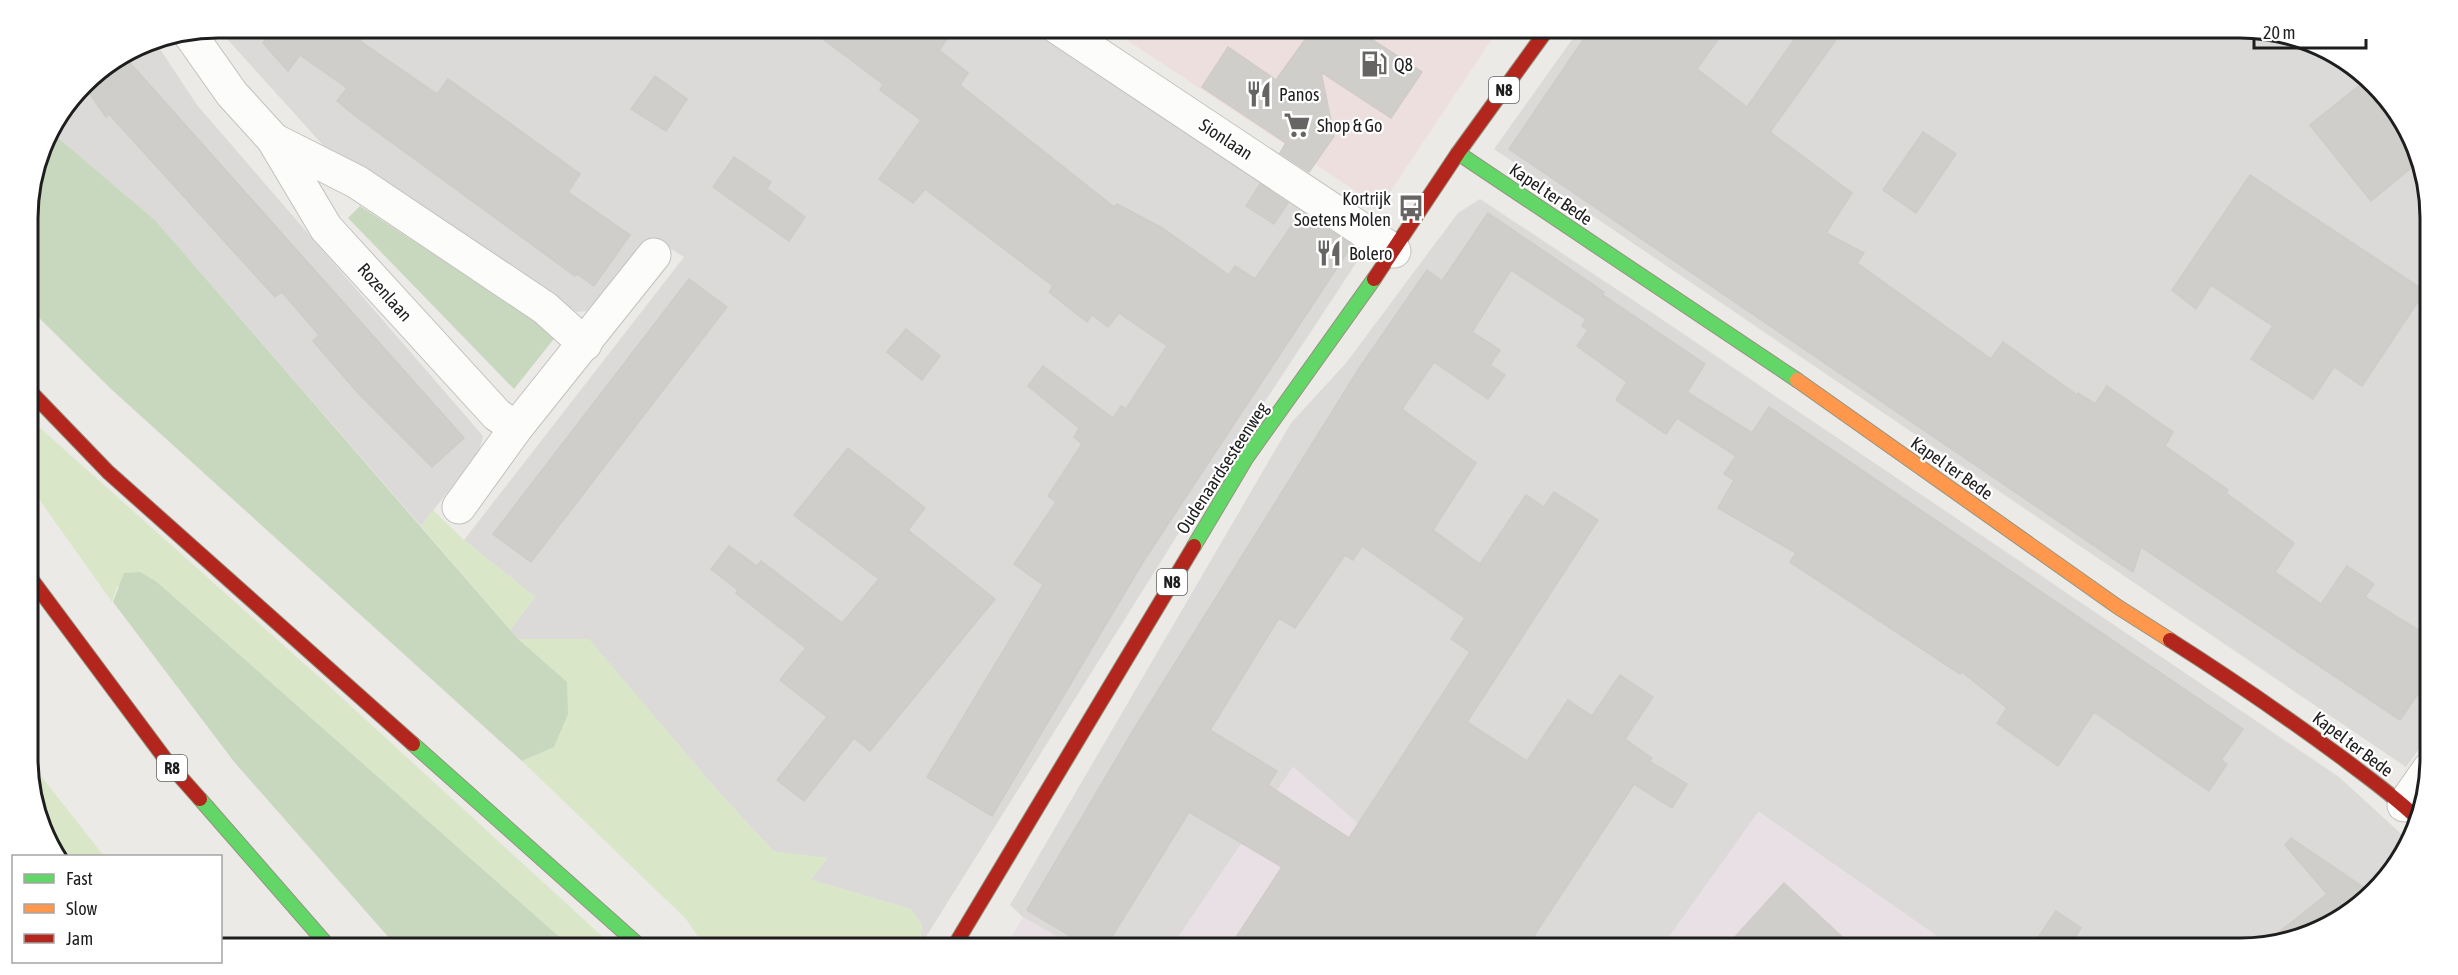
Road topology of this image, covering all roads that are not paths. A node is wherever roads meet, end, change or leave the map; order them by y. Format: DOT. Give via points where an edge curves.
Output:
graph roads {
  1 [pos="1074,38"];
  2 [pos="1542,38"];
  3 [pos="194,40"];
  4 [pos="273,139"];
  5 [pos="1458,153"];
  6 [pos="1394,251"];
  7 [pos="654,255"];
  8 [pos="585,344"];
  9 [pos="38,399"];
  10 [pos="516,428"];
  11 [pos="459,507"];
  12 [pos="38,588"];
  13 [pos="2412,813"];
  14 [pos="321,938"];
  15 [pos="631,938"];
  16 [pos="959,938"];
  1 -- 6 [label="street, Sionlaan"];
  2 -- 5 [label="main road, Oudenaardsesteenweg / N8"];
  3 -- 4 [label="street, Rozenlaan" via="232,94"];
  4 -- 8 [label="street, Rozenlaan" via="357,182 545,308"];
  4 -- 10 [label="street, Rozenlaan" via="326,228 497,416"];
  5 -- 6 [label="main road, Oudenaardsesteenweg / N8"];
  5 -- 13 [label="main road, Kapel ter Bede" via="1776,365 2118,607 2226,676"];
  6 -- 16 [label="main road, Oudenaardsesteenweg / N8" via="1247,457"];
  7 -- 8 [label="street"];
  8 -- 10 [label="street"];
  9 -- 15 [label="main road" via="108,472"];
  10 -- 11 [label="street"];
  12 -- 14 [label="main road, R8" via="169,764"];
}
